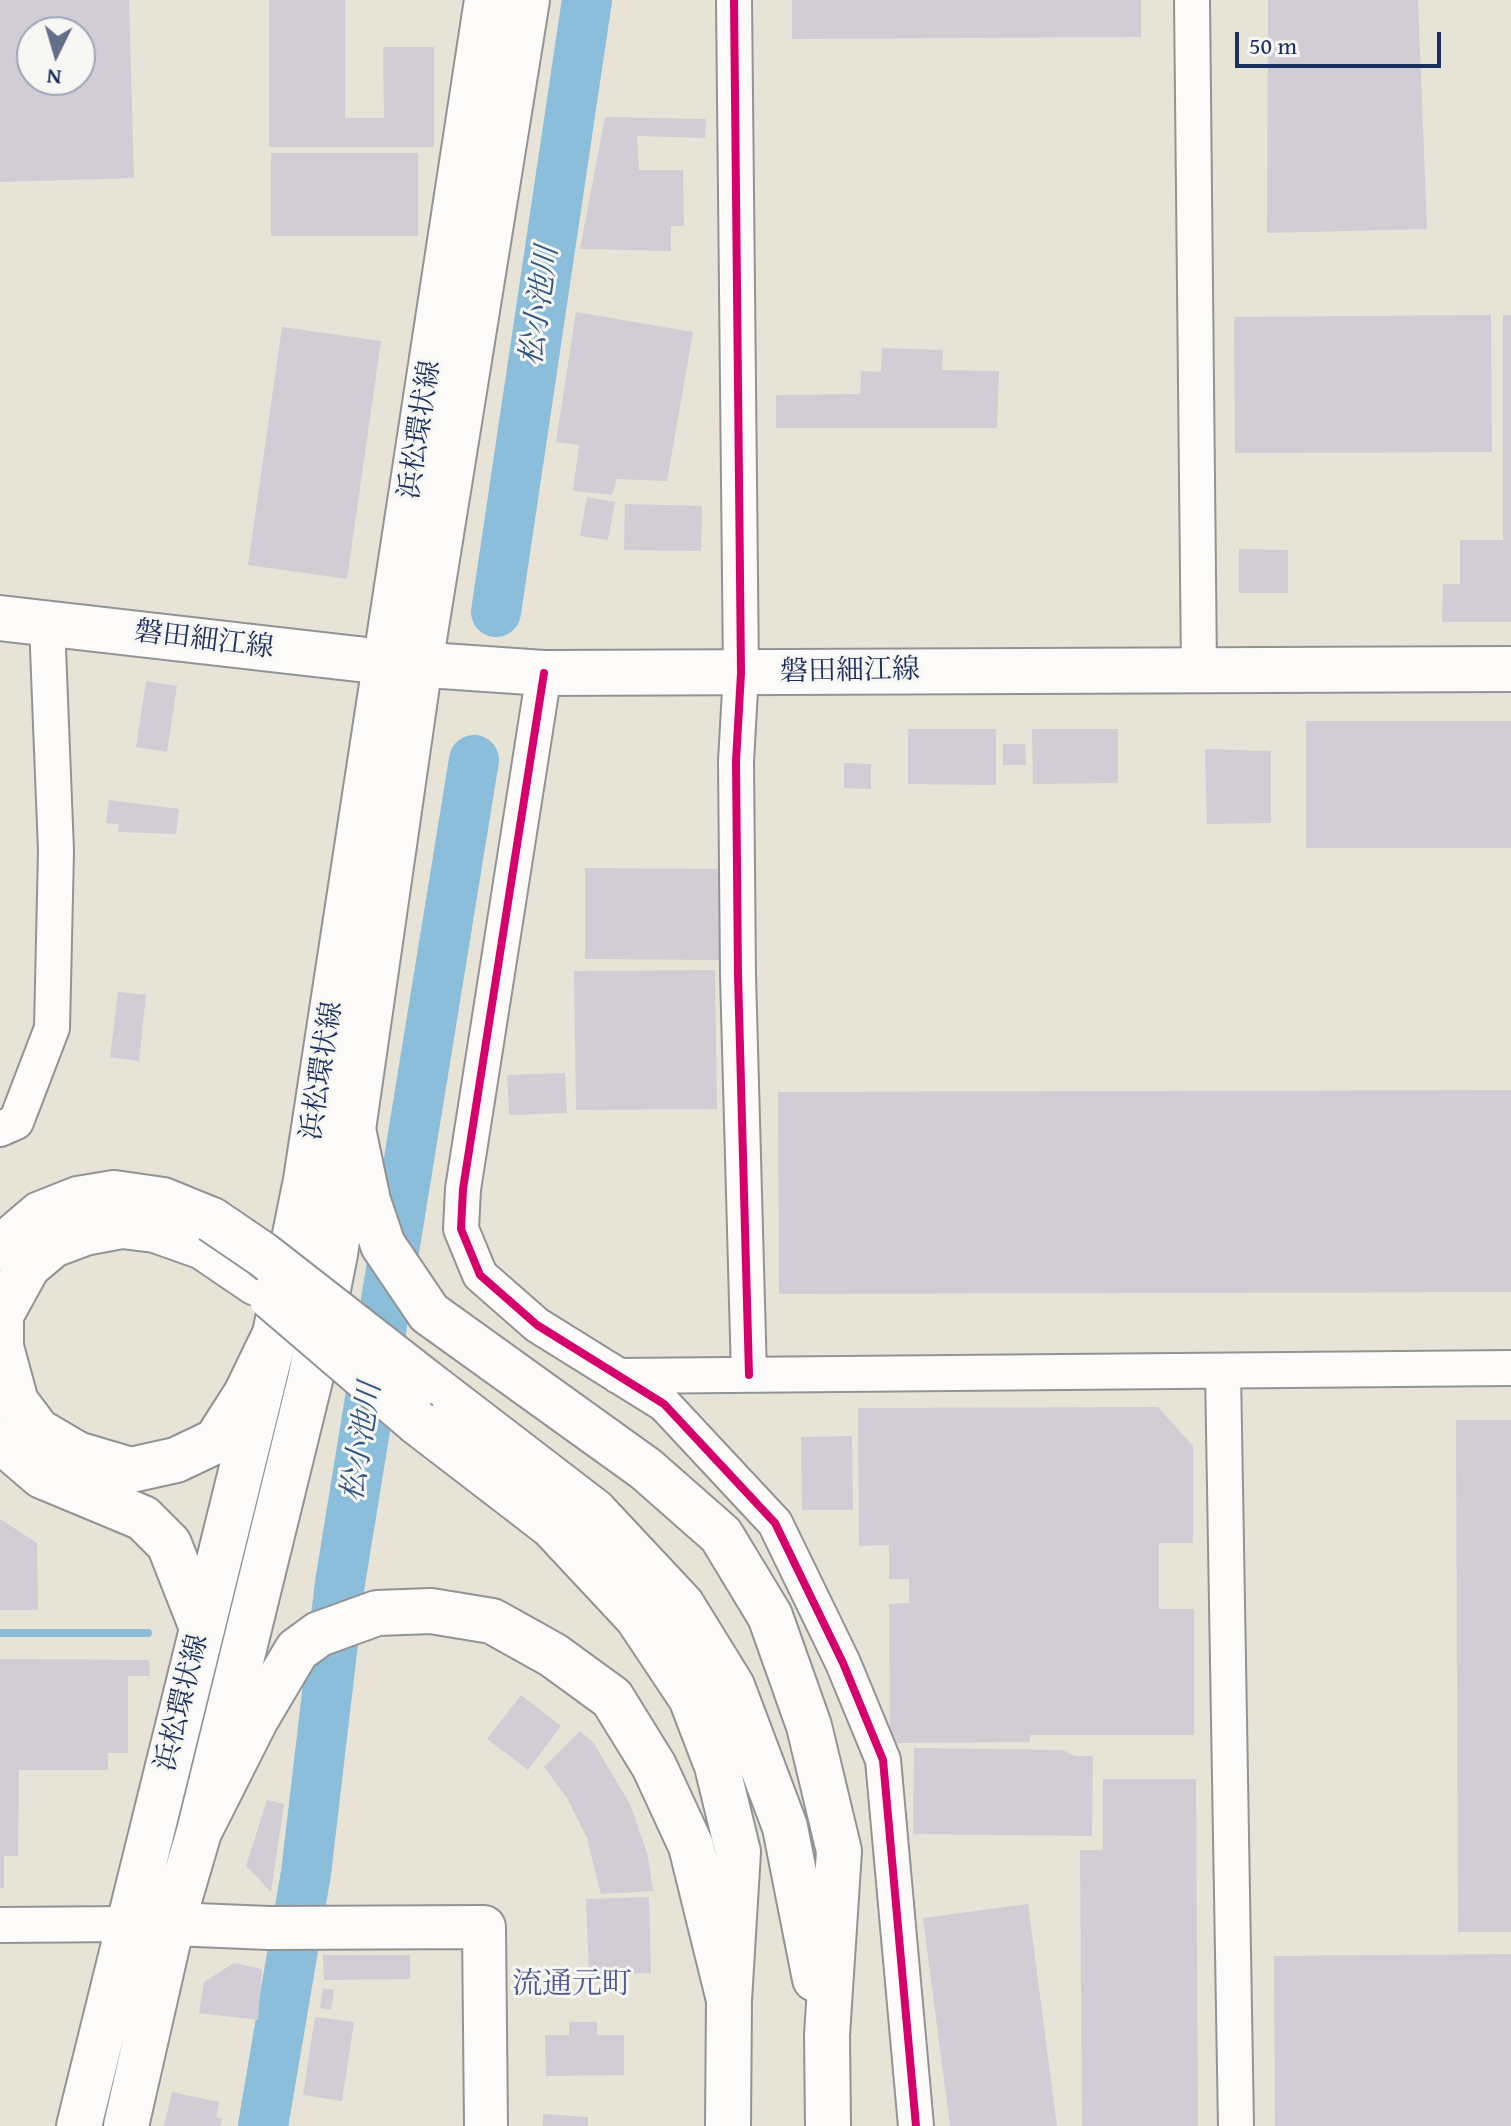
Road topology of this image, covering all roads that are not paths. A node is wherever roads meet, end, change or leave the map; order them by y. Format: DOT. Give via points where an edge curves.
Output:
graph roads {
  1 [pos="487,0"];
  2 [pos="527,0"];
  3 [pos="734,0"];
  4 [pos="1192,0"];
  5 [pos="0,618"];
  6 [pos="47,623"];
  7 [pos="402,663"];
  8 [pos="1199,669"];
  9 [pos="1511,669"];
  10 [pos="544,673"];
  11 [pos="741,673"];
  12 [pos="0,1129"];
  13 [pos="354,1134"];
  14 [pos="0,1248"];
  15 [pos="275,1334"];
  16 [pos="1511,1368"];
  17 [pos="1223,1371"];
  18 [pos="749,1375"];
  19 [pos="618,1376"];
  20 [pos="422,1402"];
  21 [pos="0,1440"];
  22 [pos="202,1628"];
  23 [pos="199,1832"];
  24 [pos="129,1924"];
  25 [pos="172,1924"];
  26 [pos="0,1925"];
  27 [pos="729,2000"];
  28 [pos="827,2035"];
  29 [pos="79,2126"];
  30 [pos="126,2126"];
  31 [pos="486,2126"];
  32 [pos="728,2126"];
  33 [pos="828,2126"];
  34 [pos="916,2126"];
  35 [pos="1236,2126"];
  1 -- 7 [label="main road, 浜松環状線"];
  2 -- 7 [label="main road, 浜松環状線"];
  3 -- 11 [label="street"];
  4 -- 8 [label="street"];
  5 -- 6 [label="main road, 磐田細江線"];
  6 -- 7 [label="main road, 磐田細江線"];
  6 -- 12 [label="street" via="56,851 52,1028 16,1122"];
  7 -- 10 [label="main road, 磐田細江線"];
  7 -- 13 [label="main road, 浜松環状線"];
  7 -- 15 [label="main road, 浜松環状線"];
  8 -- 9 [label="main road, 磐田細江線"];
  8 -- 11 [label="main road, 磐田細江線"];
  10 -- 11 [label="main road, 磐田細江線"];
  10 -- 19 [label="street" via="461,1229 480,1275 537,1325"];
  11 -- 18 [label="street" via="736,761 738,960"];
  13 -- 23 [label="main road, 浜松環状線" via="310,1380"];
  13 -- 28 [label="main road" via="383,1245 429,1313 646,1469 721,1535 770,1616 809,1726 839,1851"];
  14 -- 20 [label="main road, bridge" via="40,1214 78,1199 114,1193 163,1200 212,1220 262,1254"];
  15 -- 20 [label="main road, bridge" via="216,1441 176,1460 131,1470 77,1454 38,1431 16,1402 1,1347 1,1315 28,1266 53,1245 122,1226 155,1230 203,1247"];
  15 -- 22 [label="main road, 浜松環状線"];
  16 -- 17 [label="street"];
  17 -- 18 [label="street"];
  17 -- 35 [label="street"];
  18 -- 19 [label="street"];
  19 -- 34 [label="street" via="664,1404 775,1523 883,1760"];
  20 -- 27 [label="main road" via="552,1526 637,1617 691,1698 717,1766 738,1852"];
  20 -- 28 [label="main road" via="594,1511 682,1605 732,1686 785,1827"];
  21 -- 22 [label="main road" via="42,1476 143,1518 169,1544"];
  22 -- 24 [label="main road, 浜松環状線"];
  23 -- 25 [label="main road, 浜松環状線"];
  23 -- 27 [label="main road" via="284,1668 319,1634 377,1613 431,1611 492,1621 553,1655 612,1698 654,1766 691,1846"];
  24 -- 26 [label="street"];
  24 -- 29 [label="main road, 浜松環状線"];
  25 -- 30 [label="main road, 浜松環状線"];
  25 -- 31 [label="street" via="484,1927"];
  27 -- 32 [label="main road"];
  28 -- 33 [label="main road"];
}
